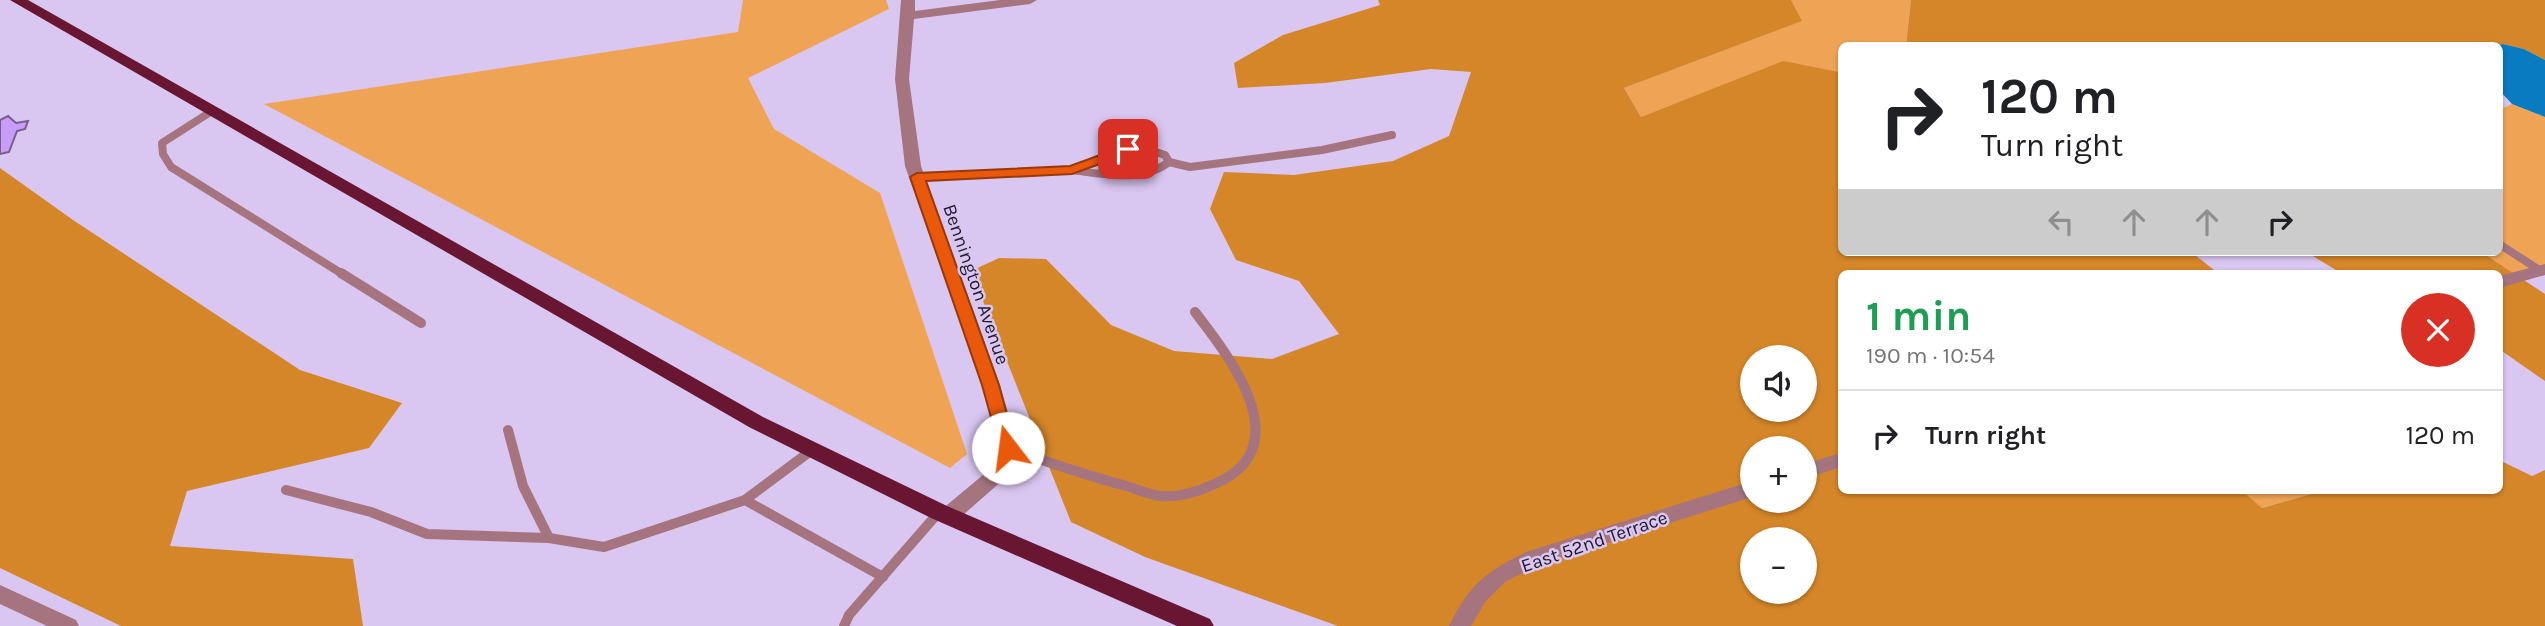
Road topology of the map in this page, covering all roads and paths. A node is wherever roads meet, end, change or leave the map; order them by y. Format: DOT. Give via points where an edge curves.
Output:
graph roads {
  1 [pos="17,0"];
  2 [pos="1030,0"];
  3 [pos="909,8"];
  4 [pos="212,111"];
  5 [pos="1392,135"];
  6 [pos="1169,162"];
  7 [pos="1072,170"];
  8 [pos="917,177"];
  9 [pos="2503,246"];
  10 [pos="2543,270"];
  11 [pos="2503,281"];
  12 [pos="1195,312"];
  13 [pos="421,323"];
  14 [pos="508,430"];
  15 [pos="1008,448"];
  16 [pos="812,450"];
  17 [pos="1838,461"];
  18 [pos="1817,468"];
  19 [pos="286,490"];
  20 [pos="1740,493"];
  21 [pos="745,500"];
  22 [pos="943,514"];
  23 [pos="549,538"];
  24 [pos="883,577"];
  25 [pos="0,594"];
  26 [pos="68,626"];
  27 [pos="844,626"];
  28 [pos="1202,626"];
  29 [pos="1460,626"];
  1 -- 4 [label="highway"];
  2 -- 3 [label="street"];
  3 -- 8 [label="street, Bennington Avenue" via="902,64 905,129"];
  4 -- 13 [label="lane" via="162,144 171,167"];
  4 -- 16 [label="highway"];
  5 -- 6 [label="lane" via="1322,150 1190,167"];
  6 -- 7 [label="lane" via="1140,174"];
  6 -- 7 [label="lane" via="1165,155 1150,149 1128,149"];
  7 -- 8 [label="lane"];
  8 -- 15 [label="street, Bennington Avenue" via="991,385"];
  9 -- 10 [label="lane"];
  10 -- 11 [label="street"];
  12 -- 15 [label="lane" via="1226,350 1248,395 1255,448 1245,466 1220,481 1164,496"];
  14 -- 23 [label="lane" via="513,463"];
  15 -- 22 [label="street" via="997,474"];
  16 -- 21 [label="lane"];
  16 -- 22 [label="highway"];
  17 -- 18 [label="street"];
  19 -- 23 [label="lane" via="371,512 427,534"];
  20 -- 29 [label="street, East 52nd Terrace" via="1533,558 1498,576 1477,596"];
  21 -- 23 [label="lane" via="604,547"];
  21 -- 24 [label="lane"];
  22 -- 24 [label="lane"];
  22 -- 28 [label="highway"];
  24 -- 27 [label="lane"];
  25 -- 26 [label="street"];
}
